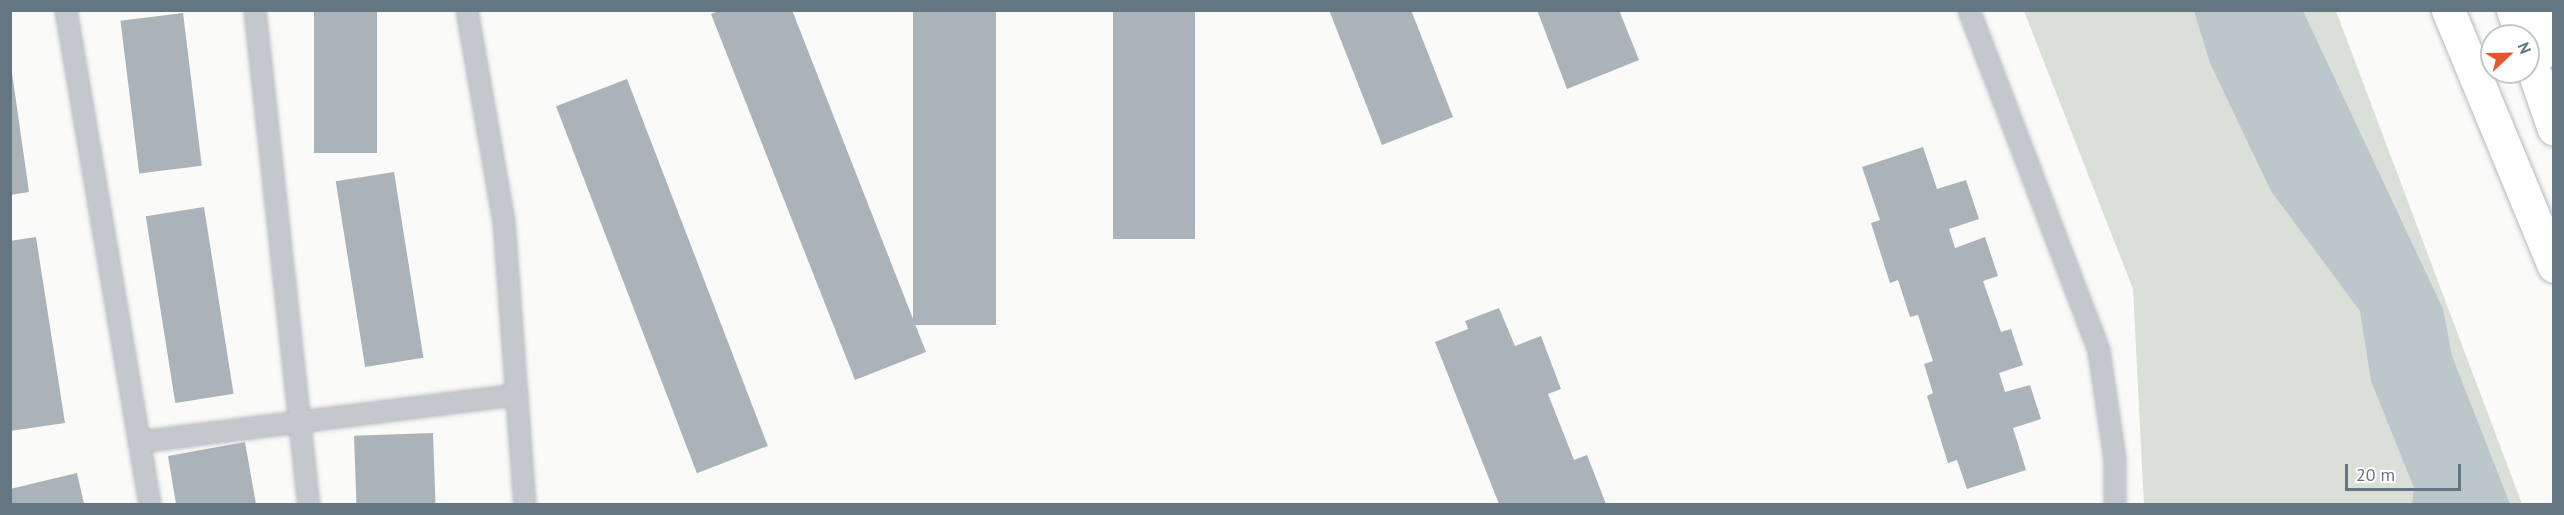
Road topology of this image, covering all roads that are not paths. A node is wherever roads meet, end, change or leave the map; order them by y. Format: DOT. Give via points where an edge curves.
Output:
graph roads {
  1 [pos="66,10"];
  2 [pos="255,10"];
  3 [pos="467,10"];
  4 [pos="1970,10"];
  5 [pos="2448,10"];
  6 [pos="2539,10"];
  7 [pos="2553,50"];
  8 [pos="2538,84"];
  9 [pos="2553,129"];
  10 [pos="2553,266"];
  11 [pos="517,395"];
  12 [pos="300,422"];
  13 [pos="139,442"];
  14 [pos="150,504"];
  15 [pos="309,504"];
  16 [pos="525,504"];
  17 [pos="2115,504"];
  1 -- 13 [label="lane"];
  2 -- 12 [label="lane"];
  3 -- 11 [label="lane" via="504,221"];
  4 -- 17 [label="lane" via="2099,351 2115,460"];
  5 -- 10 [label="main road"];
  6 -- 7 [label="main road"];
  8 -- 9 [label="main road"];
  11 -- 12 [label="lane"];
  11 -- 16 [label="lane"];
  12 -- 13 [label="lane"];
  12 -- 15 [label="lane"];
  13 -- 14 [label="lane"];
}
